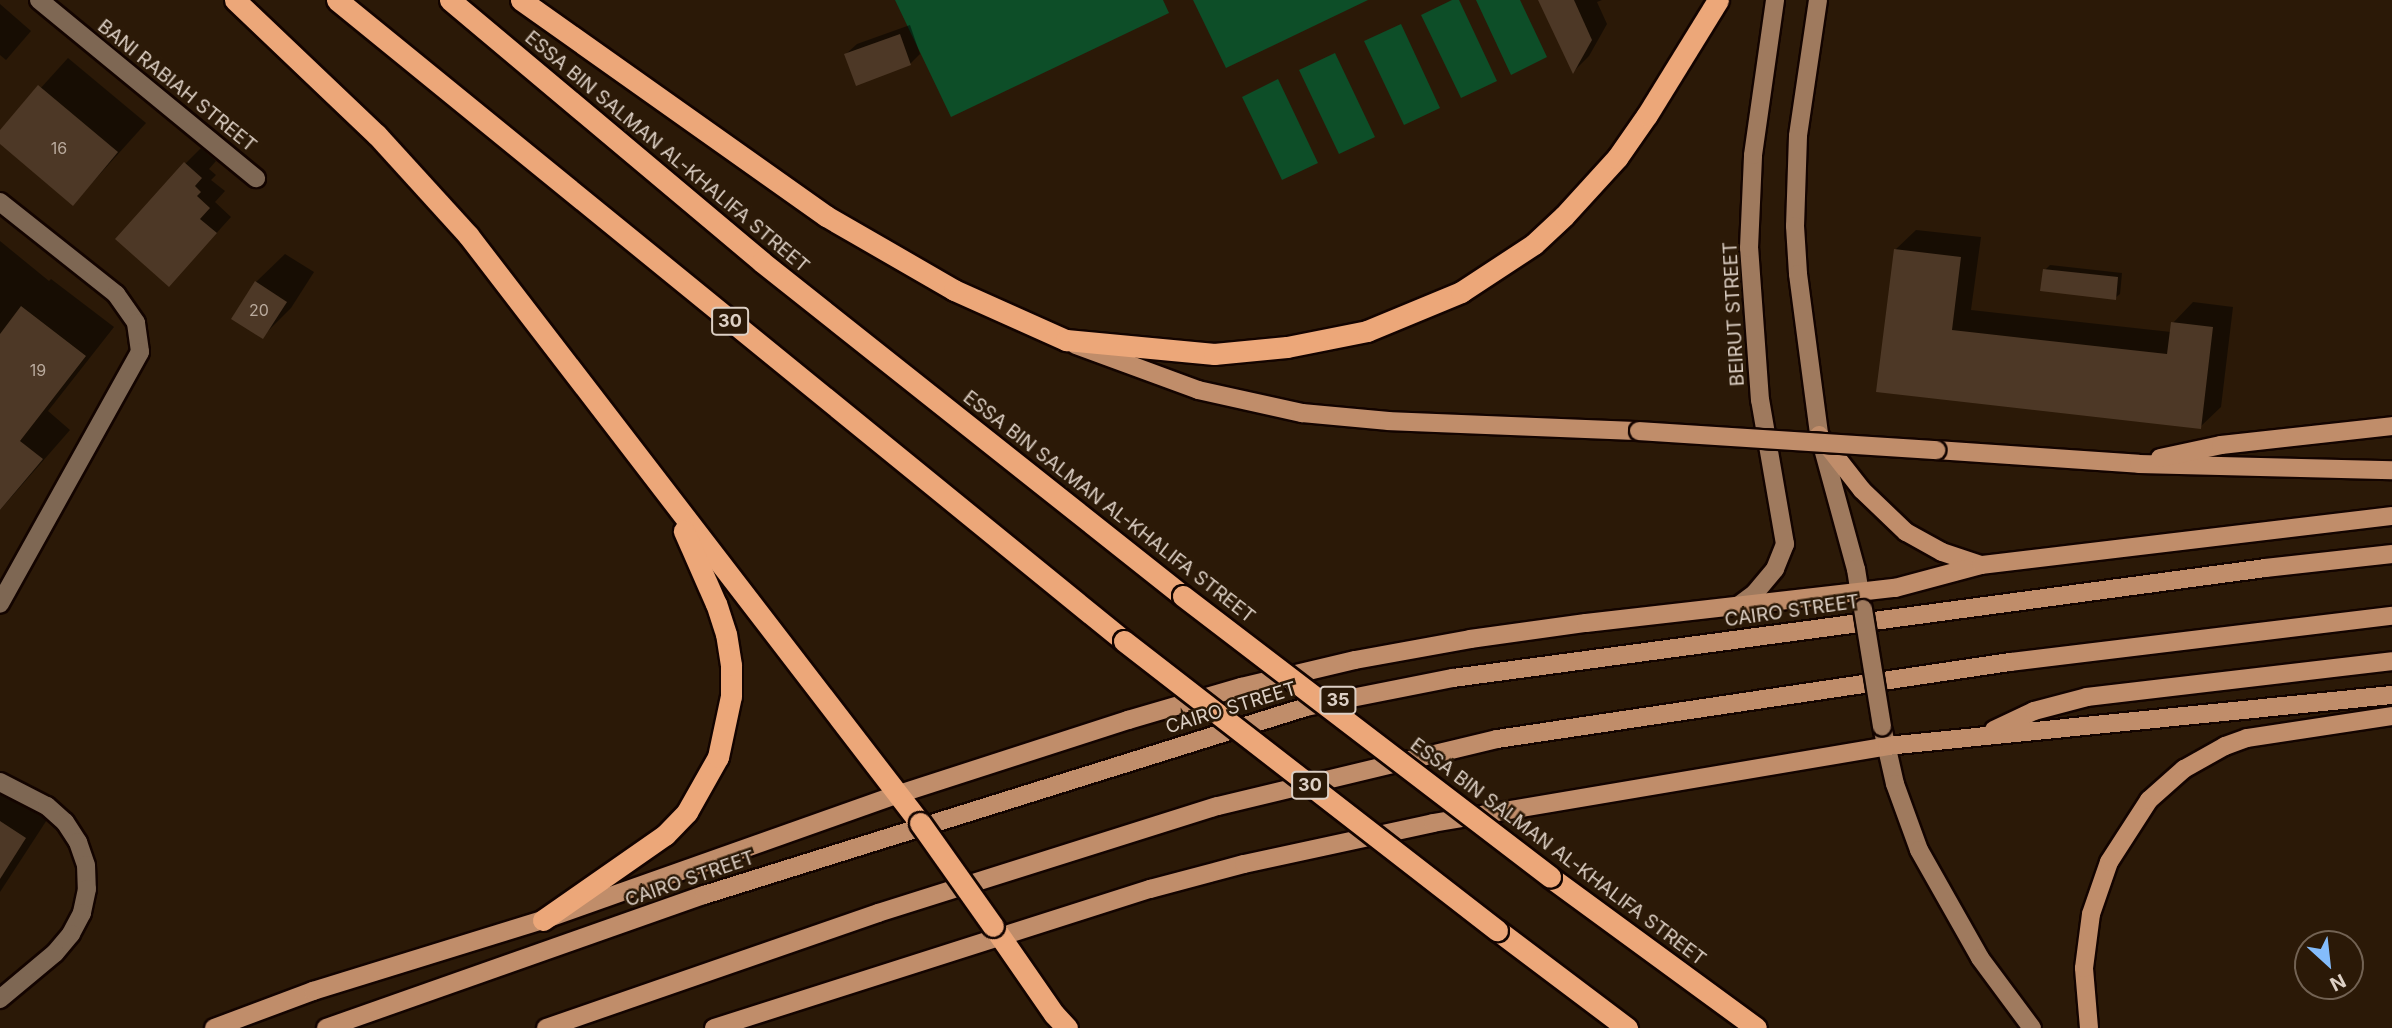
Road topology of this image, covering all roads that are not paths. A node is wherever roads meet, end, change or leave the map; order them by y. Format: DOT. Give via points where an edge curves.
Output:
graph roads {
  1 [pos="38,0"];
  2 [pos="235,0"];
  3 [pos="337,0"];
  4 [pos="450,0"];
  5 [pos="521,0"];
  6 [pos="1718,0"];
  7 [pos="1775,0"];
  8 [pos="1818,0"];
  9 [pos="256,178"];
  10 [pos="0,202"];
  11 [pos="1066,340"];
  12 [pos="2392,426"];
  13 [pos="1819,434"];
  14 [pos="2139,464"];
  15 [pos="2392,470"];
  16 [pos="670,500"];
  17 [pos="2392,516"];
  18 [pos="2392,554"];
  19 [pos="1981,565"];
  20 [pos="7,575"];
  21 [pos="1861,600"];
  22 [pos="0,604"];
  23 [pos="1738,606"];
  24 [pos="2392,616"];
  25 [pos="2392,662"];
  26 [pos="2392,695"];
  27 [pos="2392,716"];
  28 [pos="1984,735"];
  29 [pos="1886,746"];
  30 [pos="0,782"];
  31 [pos="899,794"];
  32 [pos="543,919"];
  33 [pos="997,931"];
  34 [pos="0,999"];
  35 [pos="214,1028"];
  36 [pos="326,1028"];
  37 [pos="546,1028"];
  38 [pos="714,1028"];
  39 [pos="1067,1028"];
  40 [pos="1627,1028"];
  41 [pos="1756,1028"];
  42 [pos="2032,1028"];
  43 [pos="2089,1028"];
  1 -- 9 [label="street, BANI RABIAH STREET"];
  2 -- 16 [label="highway" via="420,179 514,293"];
  3 -- 40 [label="highway, 30, bridge" via="1124,641"];
  4 -- 41 [label="highway, ESSA BIN SALMAN AL-KHALIFA STREET, bridge" via="762,262 1183,596"];
  5 -- 11 [label="highway" via="866,241 995,310"];
  6 -- 11 [label="highway" via="1647,115 1601,176 1534,244 1461,292 1367,331 1260,351 1182,352"];
  7 -- 23 [label="main road, BEIRUT STREET" via="1753,155 1749,248 1761,410 1784,544 1775,569"];
  8 -- 13 [label="main road" via="1798,136 1795,226 1802,324"];
  10 -- 20 [label="street" via="116,295 136,323 140,352"];
  11 -- 14 [label="main road, bridge" via="1198,390 1291,412"];
  12 -- 14 [label="main road" via="2221,445"];
  13 -- 19 [label="main road" via="1862,490 1906,532 1942,552"];
  13 -- 21 [label="main road"];
  14 -- 15 [label="main road"];
  16 -- 31 [label="highway"];
  16 -- 32 [label="highway" via="726,634 731,696 718,757 687,812 666,835"];
  17 -- 19 [label="main road, CAIRO STREET"];
  18 -- 36 [label="main road, CAIRO STREET / 35" via="2251,569 1453,678 1307,707 704,895"];
  19 -- 21 [label="main road, CAIRO STREET"];
  20 -- 22 [label="street"];
  21 -- 23 [label="main road, CAIRO STREET"];
  21 -- 29 [label="main road, bridge"];
  23 -- 31 [label="main road, CAIRO STREET / 35" via="1470,639 1355,660 1128,720"];
  24 -- 37 [label="main road" via="2010,662 1483,742 1205,810 878,913"];
  25 -- 28 [label="main road" via="2087,697 2034,711"];
  26 -- 28 [label="main road"];
  27 -- 43 [label="main road" via="2247,738 2184,769 2149,800 2109,863 2091,914 2084,968"];
  28 -- 29 [label="main road"];
  29 -- 33 [label="main road" via="1433,823 1150,889"];
  29 -- 42 [label="main road" via="1919,850 1980,958"];
  30 -- 34 [label="street" via="47,806 65,822 86,865 87,889 71,934"];
  31 -- 32 [label="main road, CAIRO STREET / 35"];
  31 -- 33 [label="highway, bridge"];
  32 -- 35 [label="main road, CAIRO STREET / 35" via="313,991"];
  33 -- 38 [label="main road"];
  33 -- 39 [label="highway"];
}
